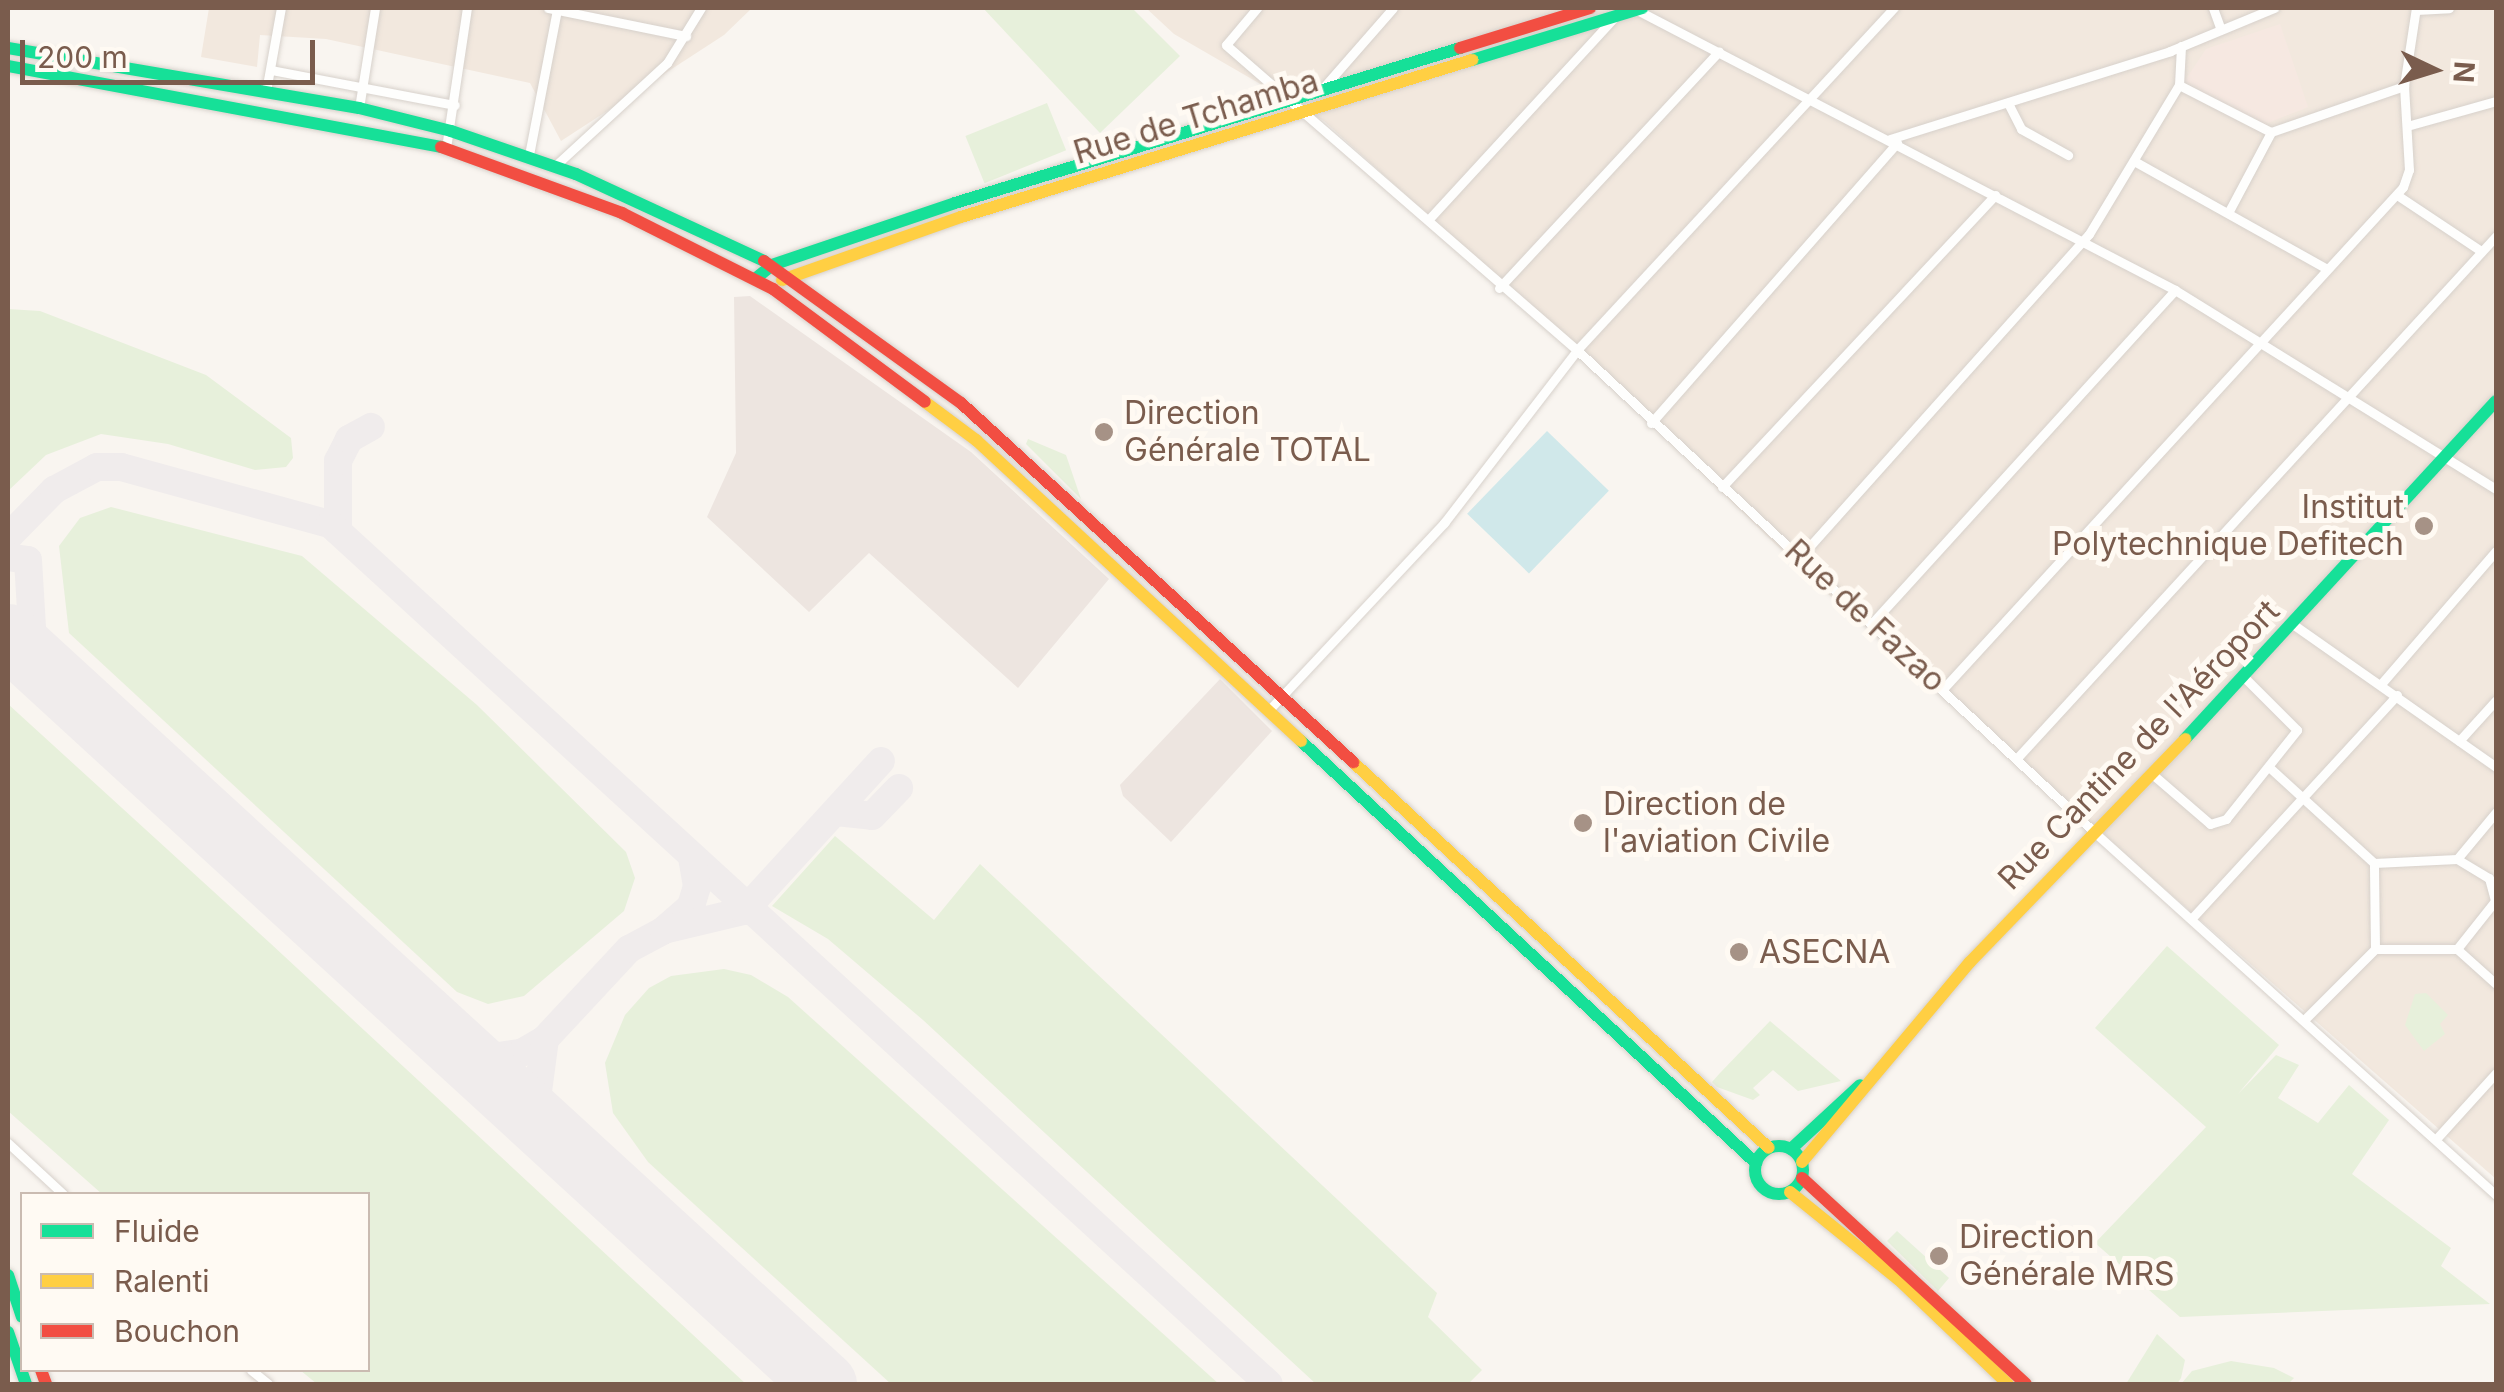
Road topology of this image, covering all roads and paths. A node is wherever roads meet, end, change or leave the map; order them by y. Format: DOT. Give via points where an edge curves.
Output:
graph roads {
  1 [pos="281,8"];
  2 [pos="375,8"];
  3 [pos="467,8"];
  4 [pos="552,8"];
  5 [pos="702,8"];
  6 [pos="1257,8"];
  7 [pos="1393,8"];
  8 [pos="1590,8"];
  9 [pos="1636,8"];
  10 [pos="1894,8"];
  11 [pos="2213,8"];
  12 [pos="2274,8"];
  13 [pos="2450,8"];
  14 [pos="2416,9"];
  15 [pos="1617,15"];
  16 [pos="2220,30"];
  17 [pos="686,36"];
  18 [pos="2182,46"];
  19 [pos="8,48"];
  20 [pos="1718,52"];
  21 [pos="8,66"];
  22 [pos="271,70"];
  23 [pos="2180,85"];
  24 [pos="363,86"];
  25 [pos="2404,86"];
  26 [pos="266,92"];
  27 [pos="1319,92"];
  28 [pos="1811,100"];
  29 [pos="2496,101"];
  30 [pos="1292,102"];
  31 [pos="455,105"];
  32 [pos="2009,105"];
  33 [pos="359,108"];
  34 [pos="1306,113"];
  35 [pos="2408,126"];
  36 [pos="451,131"];
  37 [pos="2271,132"];
  38 [pos="1893,141"];
  39 [pos="446,148"];
  40 [pos="529,155"];
  41 [pos="2068,156"];
  42 [pos="2134,160"];
  43 [pos="556,166"];
  44 [pos="1995,195"];
  45 [pos="2397,195"];
  46 [pos="2228,213"];
  47 [pos="1429,219"];
  48 [pos="2496,236"];
  49 [pos="2078,243"];
  50 [pos="2482,252"];
  51 [pos="772,265"];
  52 [pos="2327,268"];
  53 [pos="786,277"];
  54 [pos="755,279"];
  55 [pos="1499,288"];
  56 [pos="773,289"];
  57 [pos="2174,290"];
  58 [pos="2261,342"];
  59 [pos="1577,350"];
  60 [pos="2348,398"];
  61 [pos="2496,401"];
  62 [pos="1651,424"];
  63 [pos="2445,462"];
  64 [pos="1722,488"];
  65 [pos="2496,489"];
  66 [pos="2496,551"];
  67 [pos="1801,556"];
  68 [pos="1873,622"];
  69 [pos="2294,625"];
  70 [pos="2244,677"];
  71 [pos="2380,684"];
  72 [pos="1942,690"];
  73 [pos="1281,694"];
  74 [pos="2397,695"];
  75 [pos="2496,700"];
  76 [pos="1268,710"];
  77 [pos="2458,741"];
  78 [pos="2018,756"];
  79 [pos="2496,767"];
  80 [pos="2270,768"];
  81 [pos="2151,773"];
  82 [pos="2304,796"];
  83 [pos="2496,812"];
  84 [pos="2492,827"];
  85 [pos="2092,831"];
  86 [pos="2457,860"];
  87 [pos="2374,863"];
  88 [pos="2192,918"];
  89 [pos="2374,949"];
  90 [pos="2457,950"];
  91 [pos="2496,984"];
  92 [pos="2306,1018"];
  93 [pos="2496,1073"];
  94 [pos="1862,1084"];
  95 [pos="2437,1138"];
  96 [pos="8,1143"];
  97 [pos="1769,1148"];
  98 [pos="1790,1149"];
  99 [pos="1756,1162"];
  100 [pos="1802,1170"];
  101 [pos="61,1192"];
  102 [pos="1790,1192"];
  103 [pos="2496,1195"];
  104 [pos="8,1275"];
  105 [pos="20,1311"];
  106 [pos="8,1332"];
  107 [pos="20,1367"];
  108 [pos="2008,1384"];
  109 [pos="2026,1384"];
  1 -- 22 [label="street"];
  2 -- 24 [label="street"];
  3 -- 31 [label="street"];
  4 -- 17 [label="street"];
  4 -- 40 [label="street"];
  5 -- 17 [label="street"];
  6 -- 30 [label="street, Rue de Fazao" via="1226,45"];
  7 -- 27 [label="street"];
  8 -- 27 [label="main road, Rue de Tchamba"];
  9 -- 15 [label="main road, Rue de Tchamba"];
  9 -- 20 [label="street"];
  10 -- 28 [label="street"];
  11 -- 16 [label="street"];
  12 -- 16 [label="street"];
  13 -- 14 [label="street"];
  14 -- 25 [label="street"];
  15 -- 34 [label="main road, Rue de Tchamba"];
  15 -- 47 [label="street"];
  16 -- 18 [label="street"];
  17 -- 43 [label="street" via="642,88"];
  18 -- 23 [label="street"];
  18 -- 32 [label="street"];
  19 -- 26 [label="main road"];
  20 -- 28 [label="street"];
  20 -- 55 [label="street"];
  21 -- 39 [label="main road"];
  22 -- 24 [label="street"];
  22 -- 26 [label="street"];
  23 -- 37 [label="street"];
  23 -- 42 [label="street"];
  24 -- 31 [label="street"];
  24 -- 33 [label="street"];
  25 -- 35 [label="street"];
  25 -- 37 [label="street"];
  26 -- 33 [label="main road"];
  27 -- 30 [label="main road, Rue de Tchamba"];
  27 -- 34 [label="street"];
  28 -- 38 [label="street"];
  28 -- 59 [label="street"];
  29 -- 35 [label="street"];
  30 -- 34 [label="street, Rue de Fazao"];
  30 -- 51 [label="main road, Rue de Tchamba" via="1067,167"];
  31 -- 36 [label="street"];
  32 -- 38 [label="street"];
  32 -- 41 [label="street" via="2021,129"];
  33 -- 36 [label="main road"];
  34 -- 47 [label="street, Rue de Fazao"];
  34 -- 53 [label="main road, Rue de Tchamba"];
  35 -- 45 [label="street" via="2408,179"];
  36 -- 39 [label="street"];
  36 -- 40 [label="main road"];
  37 -- 46 [label="street"];
  38 -- 44 [label="street"];
  38 -- 62 [label="street"];
  39 -- 54 [label="main road" via="622,213"];
  40 -- 43 [label="main road"];
  42 -- 46 [label="street"];
  42 -- 49 [label="street"];
  43 -- 51 [label="main road"];
  44 -- 49 [label="street"];
  44 -- 64 [label="street"];
  45 -- 50 [label="street"];
  45 -- 52 [label="street"];
  46 -- 52 [label="street"];
  47 -- 55 [label="street, Rue de Fazao"];
  48 -- 50 [label="street"];
  49 -- 57 [label="street"];
  49 -- 67 [label="street"];
  50 -- 60 [label="street"];
  51 -- 53 [label="main road"];
  51 -- 54 [label="main road, Rue de Tchamba"];
  52 -- 58 [label="street"];
  53 -- 56 [label="main road, Rue de Tchamba"];
  53 -- 73 [label="main road" via="961,404"];
  54 -- 56 [label="main road"];
  55 -- 59 [label="street, Rue de Fazao"];
  56 -- 76 [label="main road" via="976,440"];
  57 -- 58 [label="street"];
  57 -- 68 [label="street"];
  58 -- 60 [label="street"];
  58 -- 72 [label="street"];
  59 -- 62 [label="street, Rue de Fazao"];
  59 -- 73 [label="street" via="1444,523"];
  60 -- 63 [label="street"];
  60 -- 78 [label="street"];
  61 -- 63 [label="main road, Rue Cantine de l'Aéroport"];
  62 -- 64 [label="street, Rue de Fazao"];
  63 -- 65 [label="street"];
  63 -- 69 [label="main road, Rue Cantine de l'Aéroport"];
  64 -- 67 [label="street, Rue de Fazao"];
  66 -- 71 [label="street"];
  67 -- 68 [label="street, Rue de Fazao"];
  68 -- 72 [label="street, Rue de Fazao"];
  69 -- 70 [label="main road, Rue Cantine de l'Aéroport"];
  69 -- 71 [label="street"];
  70 -- 80 [label="street" via="2297,730"];
  70 -- 81 [label="main road, Rue Cantine de l'Aéroport"];
  71 -- 74 [label="street"];
  72 -- 78 [label="street, Rue de Fazao"];
  73 -- 76 [label="street"];
  73 -- 97 [label="main road"];
  74 -- 77 [label="street"];
  74 -- 82 [label="street"];
  75 -- 77 [label="street"];
  76 -- 99 [label="main road"];
  77 -- 79 [label="street"];
  78 -- 85 [label="street, Rue de Fazao"];
  80 -- 81 [label="street" via="2216,825"];
  80 -- 82 [label="street"];
  81 -- 85 [label="main road, Rue Cantine de l'Aéroport"];
  82 -- 87 [label="street"];
  82 -- 88 [label="street"];
  83 -- 84 [label="street"];
  84 -- 86 [label="street"];
  85 -- 88 [label="street, Rue de Fazao"];
  85 -- 94 [label="main road, Rue Cantine de l'Aéroport"];
  86 -- 87 [label="street"];
  86 -- 90 [label="street" via="2489,878 2496,894"];
  87 -- 89 [label="street"];
  88 -- 92 [label="street, Rue de Fazao"];
  89 -- 90 [label="street"];
  89 -- 92 [label="street"];
  90 -- 91 [label="street"];
  92 -- 95 [label="street, Rue de Fazao"];
  93 -- 95 [label="street"];
  94 -- 98 [label="main road"];
  94 -- 100 [label="main road"];
  95 -- 103 [label="street, Rue de Fazao"];
  96 -- 101 [label="street"];
  97 -- 98 [label="main road"];
  97 -- 99 [label="main road"];
  98 -- 100 [label="main road"];
  99 -- 102 [label="main road" via="1762,1187"];
  100 -- 102 [label="main road"];
  100 -- 109 [label="main road"];
  102 -- 108 [label="main road" via="1898,1279"];
  104 -- 105 [label="main road"];
  106 -- 107 [label="main road"];
}
